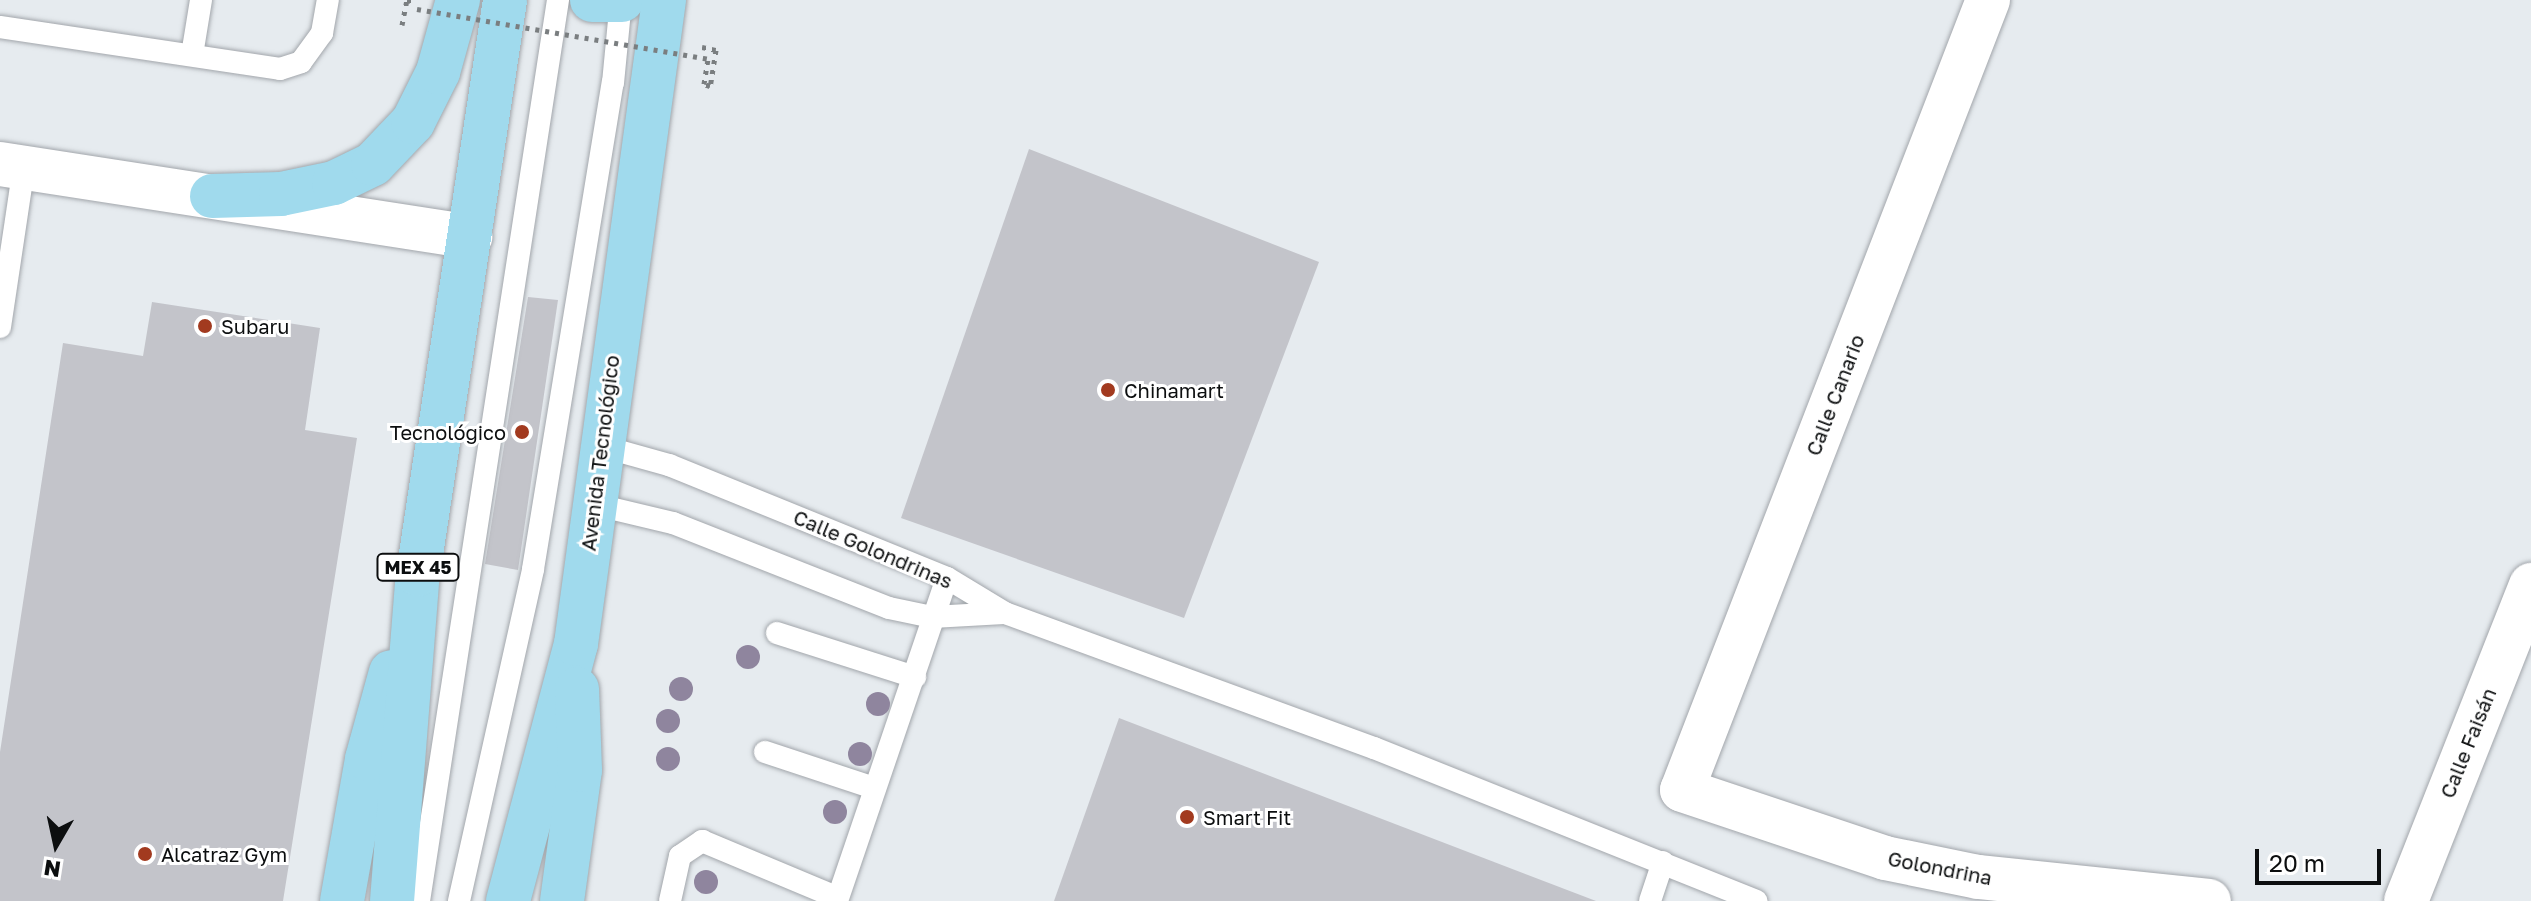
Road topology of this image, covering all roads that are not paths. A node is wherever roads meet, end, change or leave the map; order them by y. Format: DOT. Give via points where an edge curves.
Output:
graph roads {
  1 [pos="201,0"];
  2 [pos="328,0"];
  3 [pos="505,0"];
  4 [pos="558,0"];
  5 [pos="592,0"];
  6 [pos="622,0"];
  7 [pos="664,0"];
  8 [pos="1988,0"];
  9 [pos="438,4"];
  10 [pos="0,27"];
  11 [pos="192,55"];
  12 [pos="12,166"];
  13 [pos="212,196"];
  14 [pos="470,237"];
  15 [pos="0,327"];
  16 [pos="601,446"];
  17 [pos="593,504"];
  18 [pos="418,574"];
  19 [pos="947,578"];
  20 [pos="2531,585"];
  21 [pos="1005,613"];
  22 [pos="932,617"];
  23 [pos="777,633"];
  24 [pos="576,644"];
  25 [pos="915,677"];
  26 [pos="765,752"];
  27 [pos="874,788"];
  28 [pos="1682,790"];
  29 [pos="1663,862"];
  30 [pos="838,900"];
  31 [pos="342,901"];
  32 [pos="392,901"];
  33 [pos="419,901"];
  34 [pos="459,901"];
  35 [pos="508,901"];
  36 [pos="562,901"];
  37 [pos="670,901"];
  38 [pos="1650,901"];
  39 [pos="1756,901"];
  40 [pos="2209,901"];
  41 [pos="2406,901"];
  1 -- 11 [label="lane"];
  2 -- 11 [label="lane" via="322,33 301,62 280,69"];
  3 -- 14 [label="main road, MEX 45"];
  4 -- 33 [label="lane"];
  5 -- 6 [label="main road"];
  6 -- 34 [label="lane" via="533,569"];
  7 -- 16 [label="main road, Avenida Tecnológico"];
  8 -- 28 [label="street, Calle Canario"];
  9 -- 13 [label="main road" via="438,72 413,122 373,164 334,183 281,194"];
  10 -- 11 [label="lane"];
  12 -- 13 [label="street"];
  12 -- 15 [label="lane"];
  13 -- 14 [label="street"];
  14 -- 18 [label="main road, MEX 45"];
  16 -- 17 [label="main road, Avenida Tecnológico"];
  16 -- 19 [label="lane, Calle Golondrinas" via="669,465"];
  17 -- 22 [label="lane, Calle Golondrinas" via="673,523 889,608"];
  17 -- 24 [label="main road, Avenida Tecnológico"];
  18 -- 31 [label="main road" via="367,759"];
  18 -- 32 [label="main road, MEX 45"];
  19 -- 21 [label="lane, Calle Golondrinas"];
  19 -- 22 [label="lane"];
  20 -- 41 [label="street, Calle Faisán"];
  21 -- 22 [label="lane, Calle Golondrinas"];
  21 -- 29 [label="lane" via="1374,748"];
  22 -- 25 [label="lane"];
  23 -- 25 [label="lane"];
  24 -- 35 [label="main road, Avenida Tecnológico"];
  24 -- 36 [label="main road" via="580,770"];
  25 -- 27 [label="lane"];
  26 -- 27 [label="lane"];
  27 -- 30 [label="lane"];
  28 -- 40 [label="street, Golondrina" via="1885,858 1978,877"];
  29 -- 38 [label="lane"];
  29 -- 39 [label="lane"];
  30 -- 37 [label="lane" via="702,841 680,856"];
}
